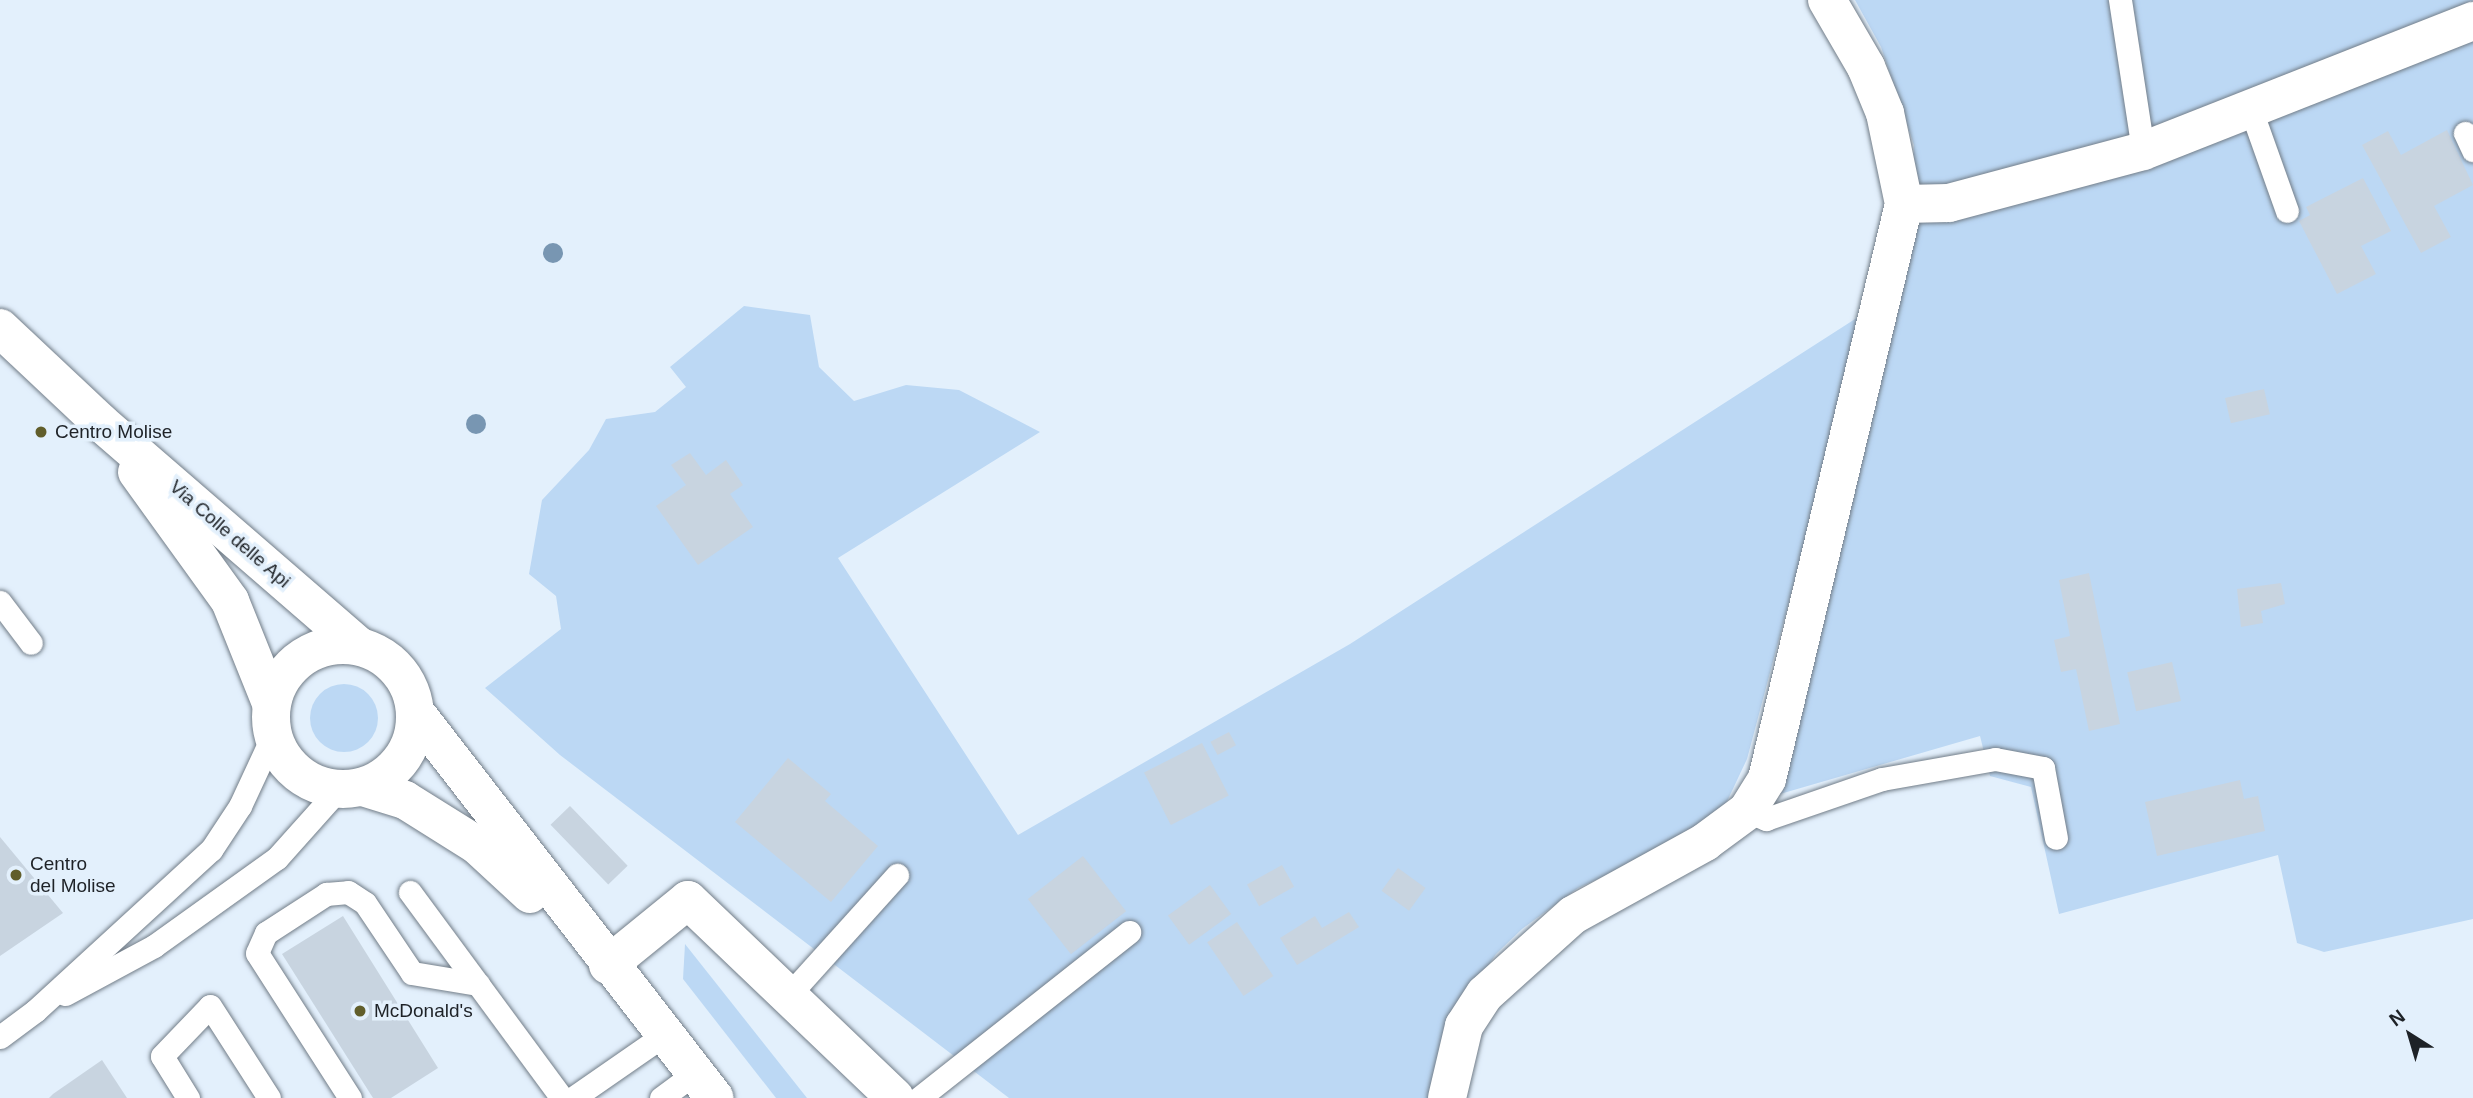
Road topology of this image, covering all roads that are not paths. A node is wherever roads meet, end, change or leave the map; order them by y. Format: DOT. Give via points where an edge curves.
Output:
graph roads {
  1 [pos="1828,0"];
  2 [pos="2120,0"];
  3 [pos="2473,21"];
  4 [pos="2251,110"];
  5 [pos="2143,151"];
  6 [pos="1904,204"];
  7 [pos="2287,211"];
  8 [pos="1,331"];
  9 [pos="100,422"];
  10 [pos="0,602"];
  11 [pos="32,643"];
  12 [pos="359,646"];
  13 [pos="416,713"];
  14 [pos="272,720"];
  15 [pos="350,789"];
  16 [pos="1747,811"];
  17 [pos="2056,838"];
  18 [pos="897,875"];
  19 [pos="410,892"];
  20 [pos="1129,932"];
  21 [pos="608,965"];
  22 [pos="478,984"];
  23 [pos="788,996"];
  24 [pos="35,1011"];
  25 [pos="664,1035"];
  26 [pos="0,1037"];
  27 [pos="705,1086"];
  28 [pos="188,1098"];
  29 [pos="269,1098"];
  30 [pos="350,1098"];
  31 [pos="562,1098"];
  32 [pos="573,1098"];
  33 [pos="661,1098"];
  34 [pos="895,1098"];
  35 [pos="919,1098"];
  36 [pos="1447,1098"];
  1 -- 6 [label="street" via="1866,67 1885,113"];
  2 -- 5 [label="lane"];
  3 -- 4 [label="street"];
  4 -- 5 [label="street"];
  4 -- 7 [label="lane"];
  5 -- 6 [label="street" via="1949,203"];
  6 -- 16 [label="street" via="1768,779"];
  8 -- 9 [label="street, Via Colle delle Api"];
  9 -- 12 [label="street, Via Colle delle Api"];
  9 -- 14 [label="street, Via Colle delle Api" via="230,601"];
  10 -- 11 [label="lane"];
  12 -- 13 [label="street" via="381,655 399,670"];
  12 -- 14 [label="street" via="330,646 303,656 282,676"];
  13 -- 15 [label="street" via="410,745 391,772"];
  13 -- 21 [label="street"];
  14 -- 15 [label="street" via="285,763 309,783"];
  14 -- 24 [label="lane" via="240,806 211,850"];
  15 -- 21 [label="street" via="405,800 477,845"];
  15 -- 24 [label="lane" via="267,865 153,946"];
  16 -- 17 [label="lane" via="1766,819 1882,779 1996,759 2043,768"];
  16 -- 36 [label="street" via="1705,842 1573,915 1485,994 1464,1027"];
  18 -- 23 [label="lane"];
  19 -- 22 [label="lane"];
  20 -- 35 [label="lane"];
  21 -- 23 [label="street" via="688,900"];
  21 -- 25 [label="street"];
  22 -- 30 [label="lane" via="412,973 365,903 348,892 326,894 266,933 257,953"];
  22 -- 31 [label="lane"];
  23 -- 34 [label="street"];
  24 -- 26 [label="lane"];
  25 -- 27 [label="street"];
  25 -- 32 [label="lane"];
  27 -- 33 [label="lane"];
  28 -- 29 [label="lane" via="162,1056 210,1006"];
}
